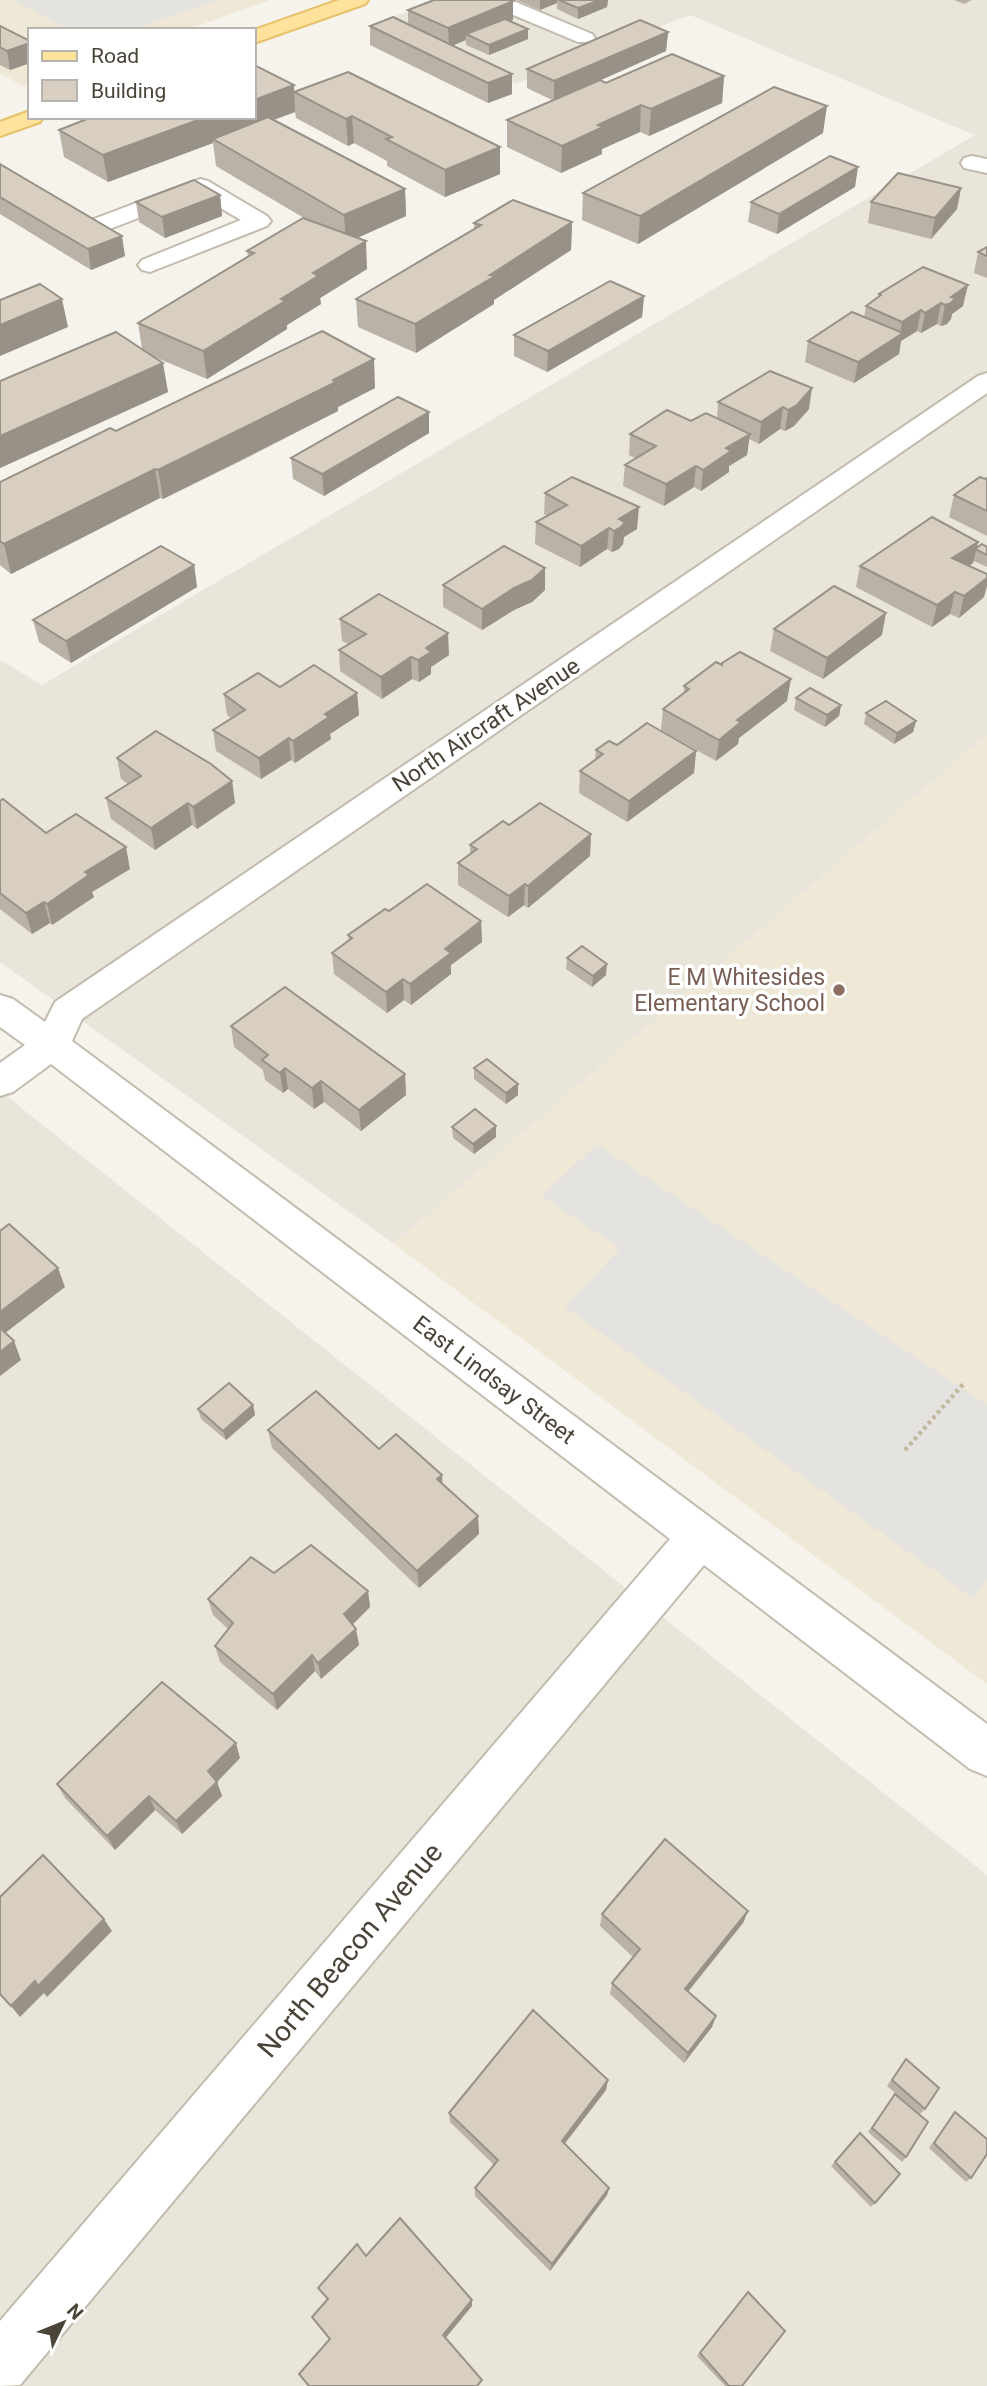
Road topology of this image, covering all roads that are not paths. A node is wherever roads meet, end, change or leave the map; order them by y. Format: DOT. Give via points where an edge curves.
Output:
graph roads {
  1 [pos="358,0"];
  2 [pos="494,0"];
  3 [pos="256,36"];
  4 [pos="585,38"];
  5 [pos="28,118"];
  6 [pos="0,129"];
  7 [pos="99,225"];
  8 [pos="150,265"];
  9 [pos="987,381"];
  10 [pos="0,1008"];
  11 [pos="52,1045"];
  12 [pos="0,1082"];
  13 [pos="700,1536"];
  14 [pos="987,1753"];
  15 [pos="0,2365"];
  1 -- 3 [label="main road"];
  2 -- 4 [label="street"];
  5 -- 6 [label="main road"];
  7 -- 8 [label="street" via="200,186 259,221"];
  9 -- 11 [label="street, North Aircraft Avenue" via="68,1011"];
  10 -- 11 [label="street, East Lindsay Street"];
  11 -- 12 [label="street, North Aircraft Avenue"];
  11 -- 13 [label="street, East Lindsay Street"];
  13 -- 14 [label="street, East Lindsay Street"];
  13 -- 15 [label="street, North Beacon Avenue"];
}
